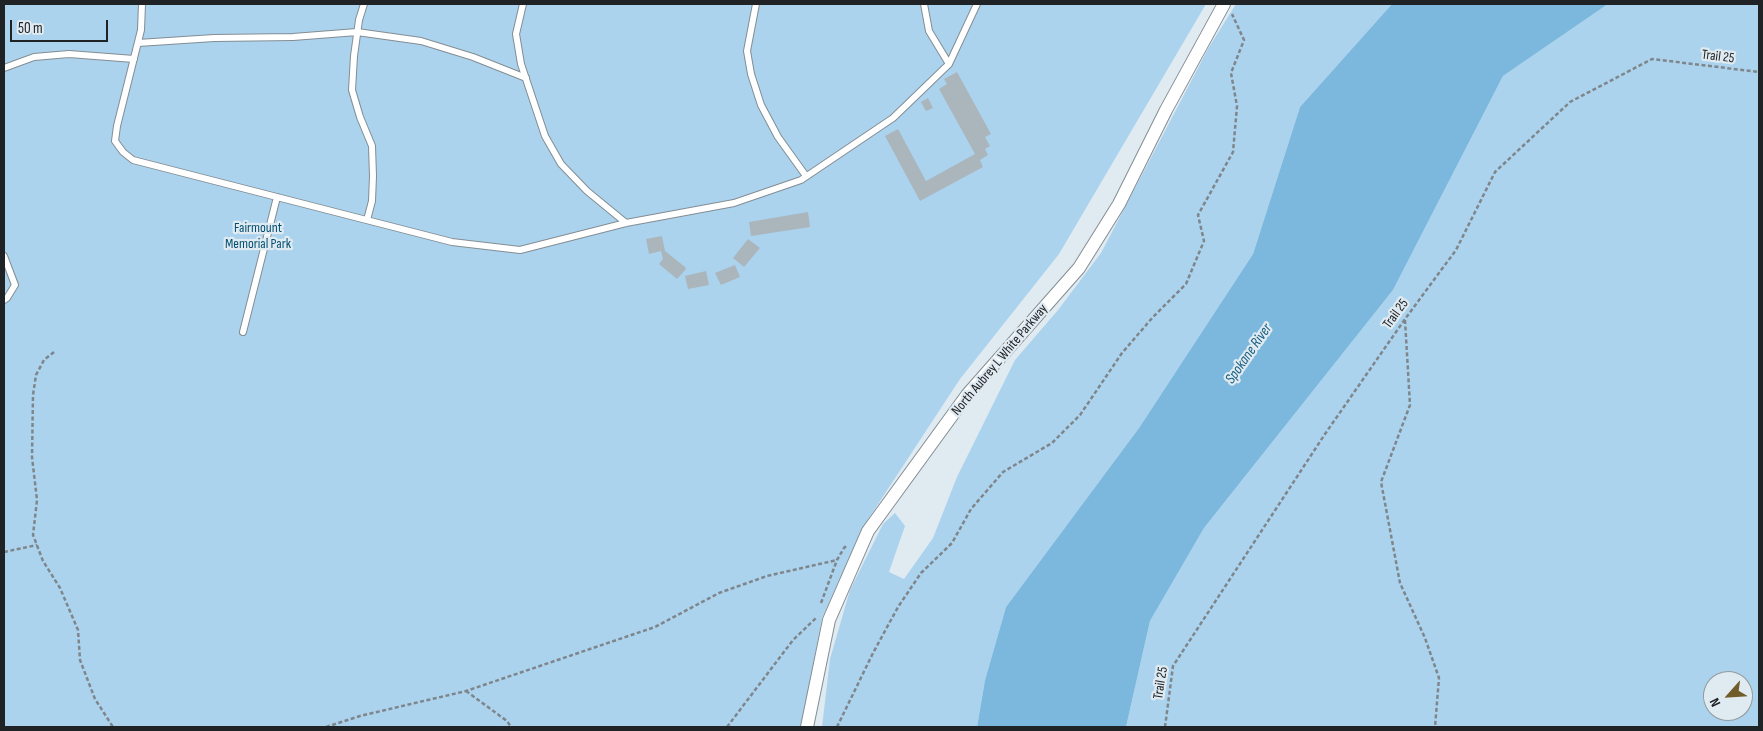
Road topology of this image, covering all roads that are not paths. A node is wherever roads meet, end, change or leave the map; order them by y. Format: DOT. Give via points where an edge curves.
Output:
graph roads {
  1 [pos="142,4"];
  2 [pos="364,4"];
  3 [pos="523,4"];
  4 [pos="756,4"];
  5 [pos="924,4"];
  6 [pos="977,4"];
  7 [pos="1228,8"];
  8 [pos="357,32"];
  9 [pos="138,43"];
  10 [pos="134,59"];
  11 [pos="949,64"];
  12 [pos="4,68"];
  13 [pos="526,78"];
  14 [pos="806,176"];
  15 [pos="277,197"];
  16 [pos="367,220"];
  17 [pos="626,223"];
  18 [pos="4,256"];
  19 [pos="4,300"];
  20 [pos="243,332"];
  21 [pos="807,727"];
  1 -- 9 [label="lane"];
  2 -- 8 [label="lane"];
  3 -- 13 [label="lane" via="516,34"];
  4 -- 14 [label="lane" via="747,51 751,74 761,105"];
  5 -- 11 [label="lane" via="929,31"];
  6 -- 11 [label="lane"];
  7 -- 21 [label="street, North Aubrey L White Parkway" via="1166,110 1119,204 1079,268 967,394 868,532 829,620"];
  8 -- 9 [label="lane"];
  8 -- 13 [label="lane" via="421,41"];
  8 -- 16 [label="lane" via="352,90 372,146 372,201"];
  9 -- 10 [label="lane"];
  10 -- 12 [label="lane" via="69,54 34,57"];
  10 -- 15 [label="lane" via="115,141 122,152 133,160"];
  11 -- 14 [label="lane" via="893,118"];
  13 -- 17 [label="lane" via="545,136 561,164 587,191"];
  14 -- 17 [label="lane" via="734,203"];
  15 -- 16 [label="lane"];
  15 -- 20 [label="lane"];
  16 -- 17 [label="lane" via="452,242 520,250"];
  18 -- 19 [label="lane" via="15,285"];
}
